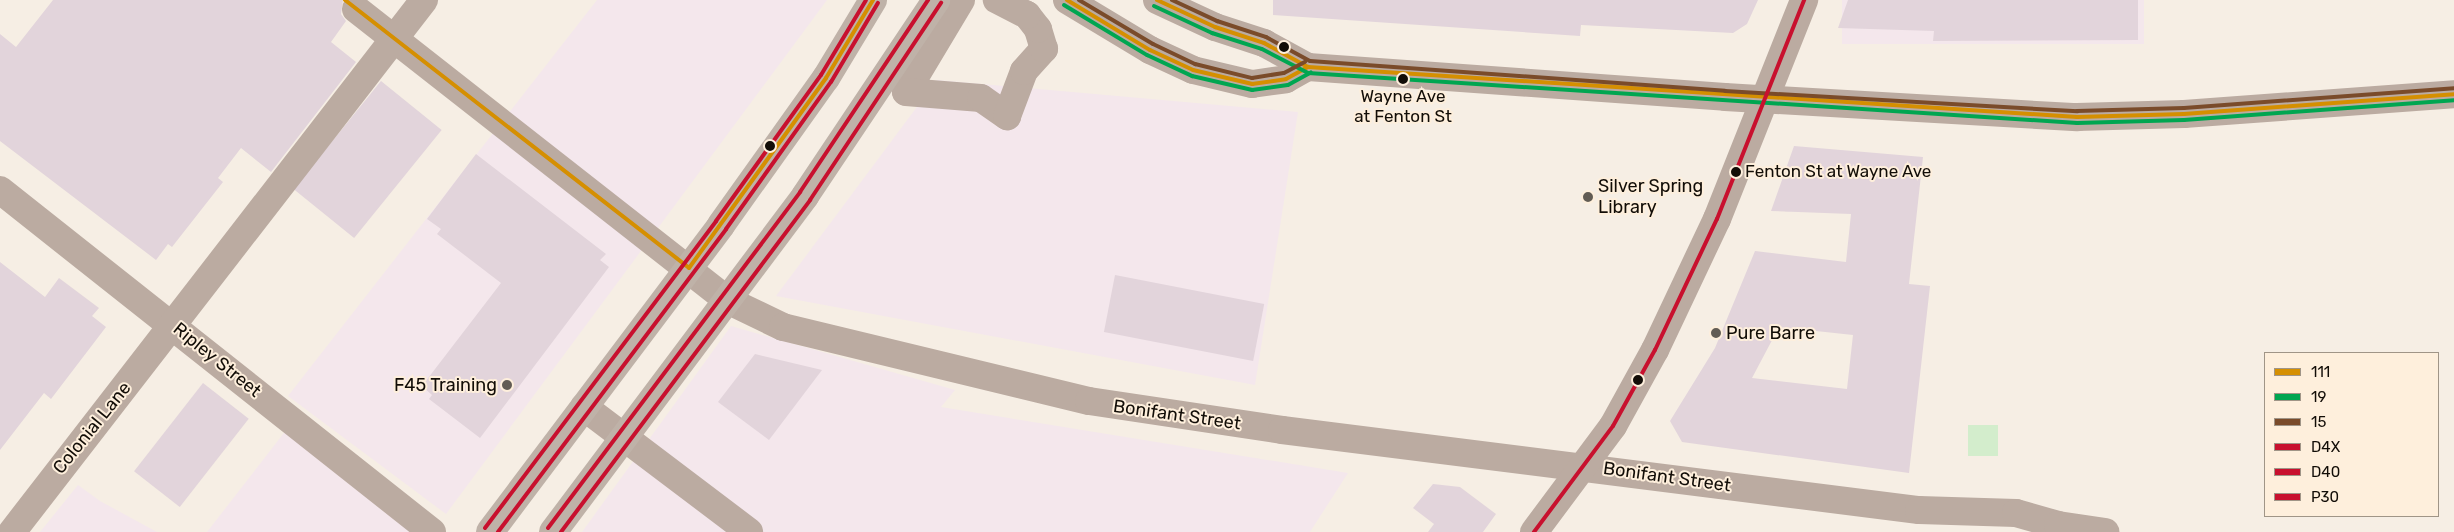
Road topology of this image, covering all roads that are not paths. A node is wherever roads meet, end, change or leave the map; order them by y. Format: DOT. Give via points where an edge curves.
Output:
graph roads {
  1 [pos="424,0"];
  2 [pos="873,0"];
  3 [pos="936,0"];
  4 [pos="961,0"];
  5 [pos="997,0"];
  6 [pos="1067,0"];
  7 [pos="1157,0"];
  8 [pos="1804,0"];
  9 [pos="356,9"];
  10 [pos="394,37"];
  11 [pos="1308,67"];
  12 [pos="2454,94"];
  13 [pos="1765,100"];
  14 [pos="0,190"];
  15 [pos="690,268"];
  16 [pos="727,300"];
  17 [pos="174,325"];
  18 [pos="584,406"];
  19 [pos="625,437"];
  20 [pos="1584,466"];
  21 [pos="12,532"];
  22 [pos="432,532"];
  23 [pos="490,532"];
  24 [pos="553,532"];
  25 [pos="749,532"];
  26 [pos="1534,532"];
  27 [pos="2105,532"];
  1 -- 10 [label="street, Colonial Lane"];
  2 -- 15 [label="highway" via="826,78"];
  3 -- 16 [label="highway" via="805,196"];
  4 -- 5 [label="street" via="906,92 981,98 1007,116 1024,71 1044,49 1038,29 1027,15"];
  6 -- 11 [label="street" via="1150,50 1193,70 1252,84 1286,79"];
  7 -- 11 [label="street" via="1215,27 1264,43"];
  8 -- 13 [label="street"];
  9 -- 10 [label="street, Bonifant Street"];
  10 -- 15 [label="street, Bonifant Street"];
  10 -- 17 [label="street, Colonial Lane"];
  11 -- 13 [label="street"];
  12 -- 13 [label="street" via="2184,114 2077,117"];
  13 -- 20 [label="street" via="1717,219 1655,350 1613,426"];
  14 -- 17 [label="street, Ripley Street"];
  15 -- 16 [label="street, Bonifant Street"];
  15 -- 18 [label="highway"];
  16 -- 19 [label="highway"];
  16 -- 20 [label="street, Bonifant Street" via="783,327 1089,402 1282,430"];
  17 -- 21 [label="street, Colonial Lane"];
  17 -- 22 [label="street, Ripley Street"];
  18 -- 19 [label="street"];
  18 -- 23 [label="highway"];
  19 -- 24 [label="highway"];
  19 -- 25 [label="street"];
  20 -- 26 [label="street"];
  20 -- 27 [label="street, Bonifant Street" via="1919,510 2016,513 2058,525"];
}
